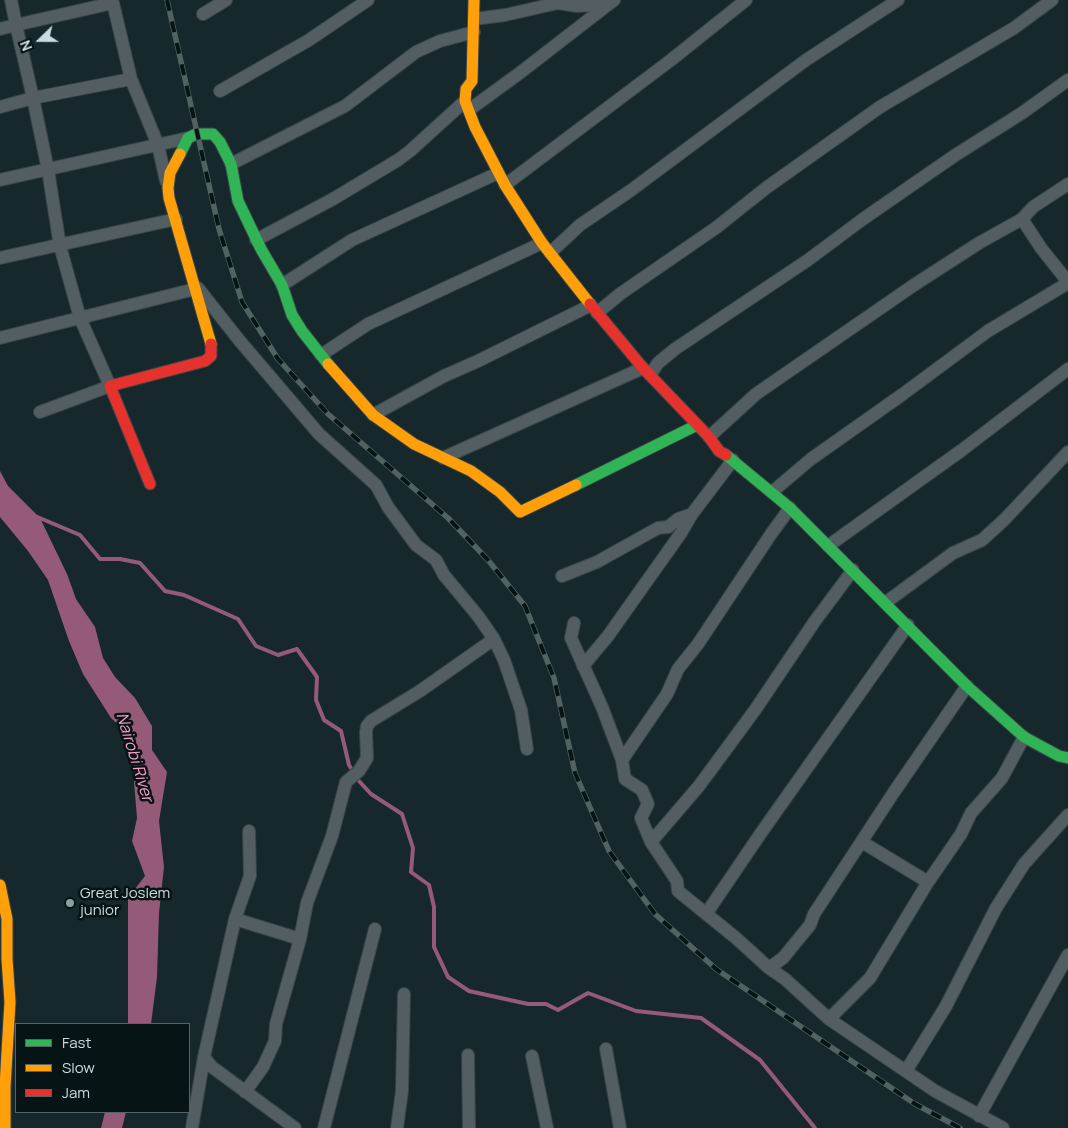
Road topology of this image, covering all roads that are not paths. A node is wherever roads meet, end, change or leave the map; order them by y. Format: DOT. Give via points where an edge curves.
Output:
graph roads {
  1 [pos="11,0"];
  2 [pos="226,0"];
  3 [pos="368,0"];
  4 [pos="474,0"];
  5 [pos="746,0"];
  6 [pos="898,0"];
  7 [pos="1052,0"];
  8 [pos="113,2"];
  9 [pos="611,2"];
  10 [pos="203,14"];
  11 [pos="474,19"];
  12 [pos="16,25"];
  13 [pos="0,29"];
  14 [pos="474,32"];
  15 [pos="130,79"];
  16 [pos="1068,80"];
  17 [pos="220,91"];
  18 [pos="34,98"];
  19 [pos="467,105"];
  20 [pos="0,107"];
  21 [pos="188,138"];
  22 [pos="158,145"];
  23 [pos="230,164"];
  24 [pos="48,170"];
  25 [pos="498,173"];
  26 [pos="0,180"];
  27 [pos="1068,184"];
  28 [pos="505,185"];
  29 [pos="168,188"];
  30 [pos="176,219"];
  31 [pos="1022,219"];
  32 [pos="256,240"];
  33 [pos="542,243"];
  34 [pos="60,246"];
  35 [pos="550,253"];
  36 [pos="0,258"];
  37 [pos="1068,282"];
  38 [pos="194,284"];
  39 [pos="282,285"];
  40 [pos="594,309"];
  41 [pos="80,318"];
  42 [pos="0,338"];
  43 [pos="321,355"];
  44 [pos="1068,369"];
  45 [pos="647,371"];
  46 [pos="110,386"];
  47 [pos="40,412"];
  48 [pos="373,415"];
  49 [pos="698,425"];
  50 [pos="709,438"];
  51 [pos="1068,452"];
  52 [pos="443,458"];
  53 [pos="733,460"];
  54 [pos="150,484"];
  55 [pos="772,492"];
  56 [pos="790,508"];
  57 [pos="692,514"];
  58 [pos="828,546"];
  59 [pos="853,570"];
  60 [pos="562,576"];
  61 [pos="885,603"];
  62 [pos="574,623"];
  63 [pos="908,626"];
  64 [pos="494,639"];
  65 [pos="584,666"];
  66 [pos="966,686"];
  67 [pos="1024,737"];
  68 [pos="527,749"];
  69 [pos="1068,758"];
  70 [pos="622,760"];
  71 [pos="1068,815"];
  72 [pos="249,831"];
  73 [pos="652,842"];
  74 [pos="862,842"];
  75 [pos="928,882"];
  76 [pos="0,885"];
  77 [pos="706,914"];
  78 [pos="235,919"];
  79 [pos="375,929"];
  80 [pos="300,939"];
  81 [pos="1068,955"];
  82 [pos="4,958"];
  83 [pos="769,968"];
  84 [pos="404,994"];
  85 [pos="830,1019"];
  86 [pos="606,1049"];
  87 [pos="468,1055"];
  88 [pos="532,1056"];
  89 [pos="204,1057"];
  90 [pos="906,1071"];
  91 [pos="245,1092"];
  92 [pos="979,1116"];
  93 [pos="5,1128"];
  94 [pos="192,1128"];
  95 [pos="295,1128"];
  96 [pos="324,1128"];
  97 [pos="397,1128"];
  98 [pos="469,1128"];
  99 [pos="547,1128"];
  100 [pos="620,1128"];
  101 [pos="1003,1128"];
  1 -- 12 [label="street"];
  2 -- 10 [label="street"];
  3 -- 17 [label="street" via="308,40"];
  4 -- 11 [label="street"];
  5 -- 28 [label="street"];
  6 -- 35 [label="street" via="806,60 580,225"];
  7 -- 40 [label="street" via="1001,36 880,107 716,227"];
  8 -- 12 [label="street"];
  8 -- 15 [label="street"];
  9 -- 11 [label="street" via="577,6 558,4"];
  9 -- 19 [label="street" via="521,72"];
  11 -- 14 [label="street"];
  12 -- 13 [label="street"];
  12 -- 18 [label="street"];
  14 -- 19 [label="street" via="472,81 466,89"];
  14 -- 23 [label="street" via="440,41 416,52 344,106"];
  15 -- 18 [label="street"];
  15 -- 22 [label="street"];
  16 -- 45 [label="street"];
  18 -- 20 [label="street"];
  18 -- 24 [label="street"];
  19 -- 25 [label="street"];
  19 -- 32 [label="street" via="398,160"];
  21 -- 22 [label="street"];
  21 -- 23 [label="street" via="196,134 213,134"];
  21 -- 29 [label="street" via="170,174"];
  22 -- 24 [label="street"];
  22 -- 29 [label="street"];
  23 -- 32 [label="street" via="238,201"];
  24 -- 26 [label="street"];
  24 -- 34 [label="street"];
  25 -- 28 [label="street"];
  25 -- 39 [label="street" via="352,240"];
  27 -- 31 [label="street" via="1033,206"];
  28 -- 33 [label="street"];
  29 -- 30 [label="street"];
  30 -- 34 [label="street"];
  30 -- 38 [label="street"];
  31 -- 37 [label="street"];
  31 -- 50 [label="street" via="914,285 756,394"];
  32 -- 39 [label="street"];
  33 -- 35 [label="street"];
  33 -- 43 [label="street" via="368,324"];
  34 -- 36 [label="street"];
  34 -- 41 [label="street"];
  35 -- 40 [label="street"];
  37 -- 55 [label="street" via="988,330 811,459"];
  38 -- 41 [label="street"];
  38 -- 46 [label="street" via="212,348 209,360"];
  38 -- 64 [label="street" via="319,434 376,485 416,545 436,560"];
  39 -- 43 [label="street" via="296,323"];
  40 -- 45 [label="street"];
  40 -- 48 [label="street" via="444,376"];
  41 -- 42 [label="street"];
  41 -- 46 [label="street"];
  43 -- 48 [label="street"];
  44 -- 58 [label="street"];
  45 -- 49 [label="street"];
  45 -- 52 [label="street"];
  46 -- 47 [label="street"];
  46 -- 54 [label="street"];
  48 -- 52 [label="street" via="414,444"];
  49 -- 50 [label="street"];
  49 -- 52 [label="street" via="520,512 479,476"];
  50 -- 53 [label="street" via="719,451"];
  51 -- 61 [label="street" via="982,540 953,553"];
  53 -- 55 [label="street"];
  53 -- 57 [label="street"];
  55 -- 56 [label="street"];
  56 -- 58 [label="street"];
  56 -- 70 [label="street" via="678,669 667,694"];
  57 -- 60 [label="street"];
  57 -- 65 [label="street"];
  58 -- 59 [label="street"];
  59 -- 61 [label="street"];
  59 -- 73 [label="street" via="699,786"];
  61 -- 63 [label="street"];
  62 -- 65 [label="street" via="571,638"];
  63 -- 66 [label="street"];
  63 -- 77 [label="street"];
  64 -- 68 [label="street" via="516,691"];
  64 -- 80 [label="street" via="371,721 366,732 367,758 359,771 346,782 332,836 307,903"];
  65 -- 70 [label="street"];
  66 -- 67 [label="street"];
  66 -- 74 [label="street"];
  67 -- 69 [label="street"];
  67 -- 75 [label="street" via="1002,778 971,813 961,834"];
  70 -- 73 [label="street" via="625,779 642,790 648,804 641,818"];
  71 -- 90 [label="street" via="1024,864 1005,893 946,1006"];
  72 -- 78 [label="street" via="250,876"];
  73 -- 77 [label="street" via="676,881 678,891"];
  74 -- 75 [label="street"];
  74 -- 83 [label="street" via="810,925 783,958"];
  75 -- 85 [label="street" via="870,978"];
  76 -- 82 [label="street" via="8,920"];
  77 -- 83 [label="street"];
  78 -- 80 [label="street"];
  78 -- 89 [label="street"];
  79 -- 96 [label="street"];
  80 -- 91 [label="street" via="276,1024 275,1041 263,1068"];
  81 -- 92 [label="street"];
  82 -- 93 [label="street" via="10,1002"];
  83 -- 85 [label="street"];
  84 -- 97 [label="street" via="402,1091"];
  85 -- 90 [label="street"];
  86 -- 100 [label="street"];
  87 -- 98 [label="street"];
  88 -- 99 [label="street"];
  89 -- 91 [label="street"];
  89 -- 94 [label="street"];
  90 -- 92 [label="street"];
  91 -- 95 [label="street"];
  92 -- 101 [label="street"];
}
